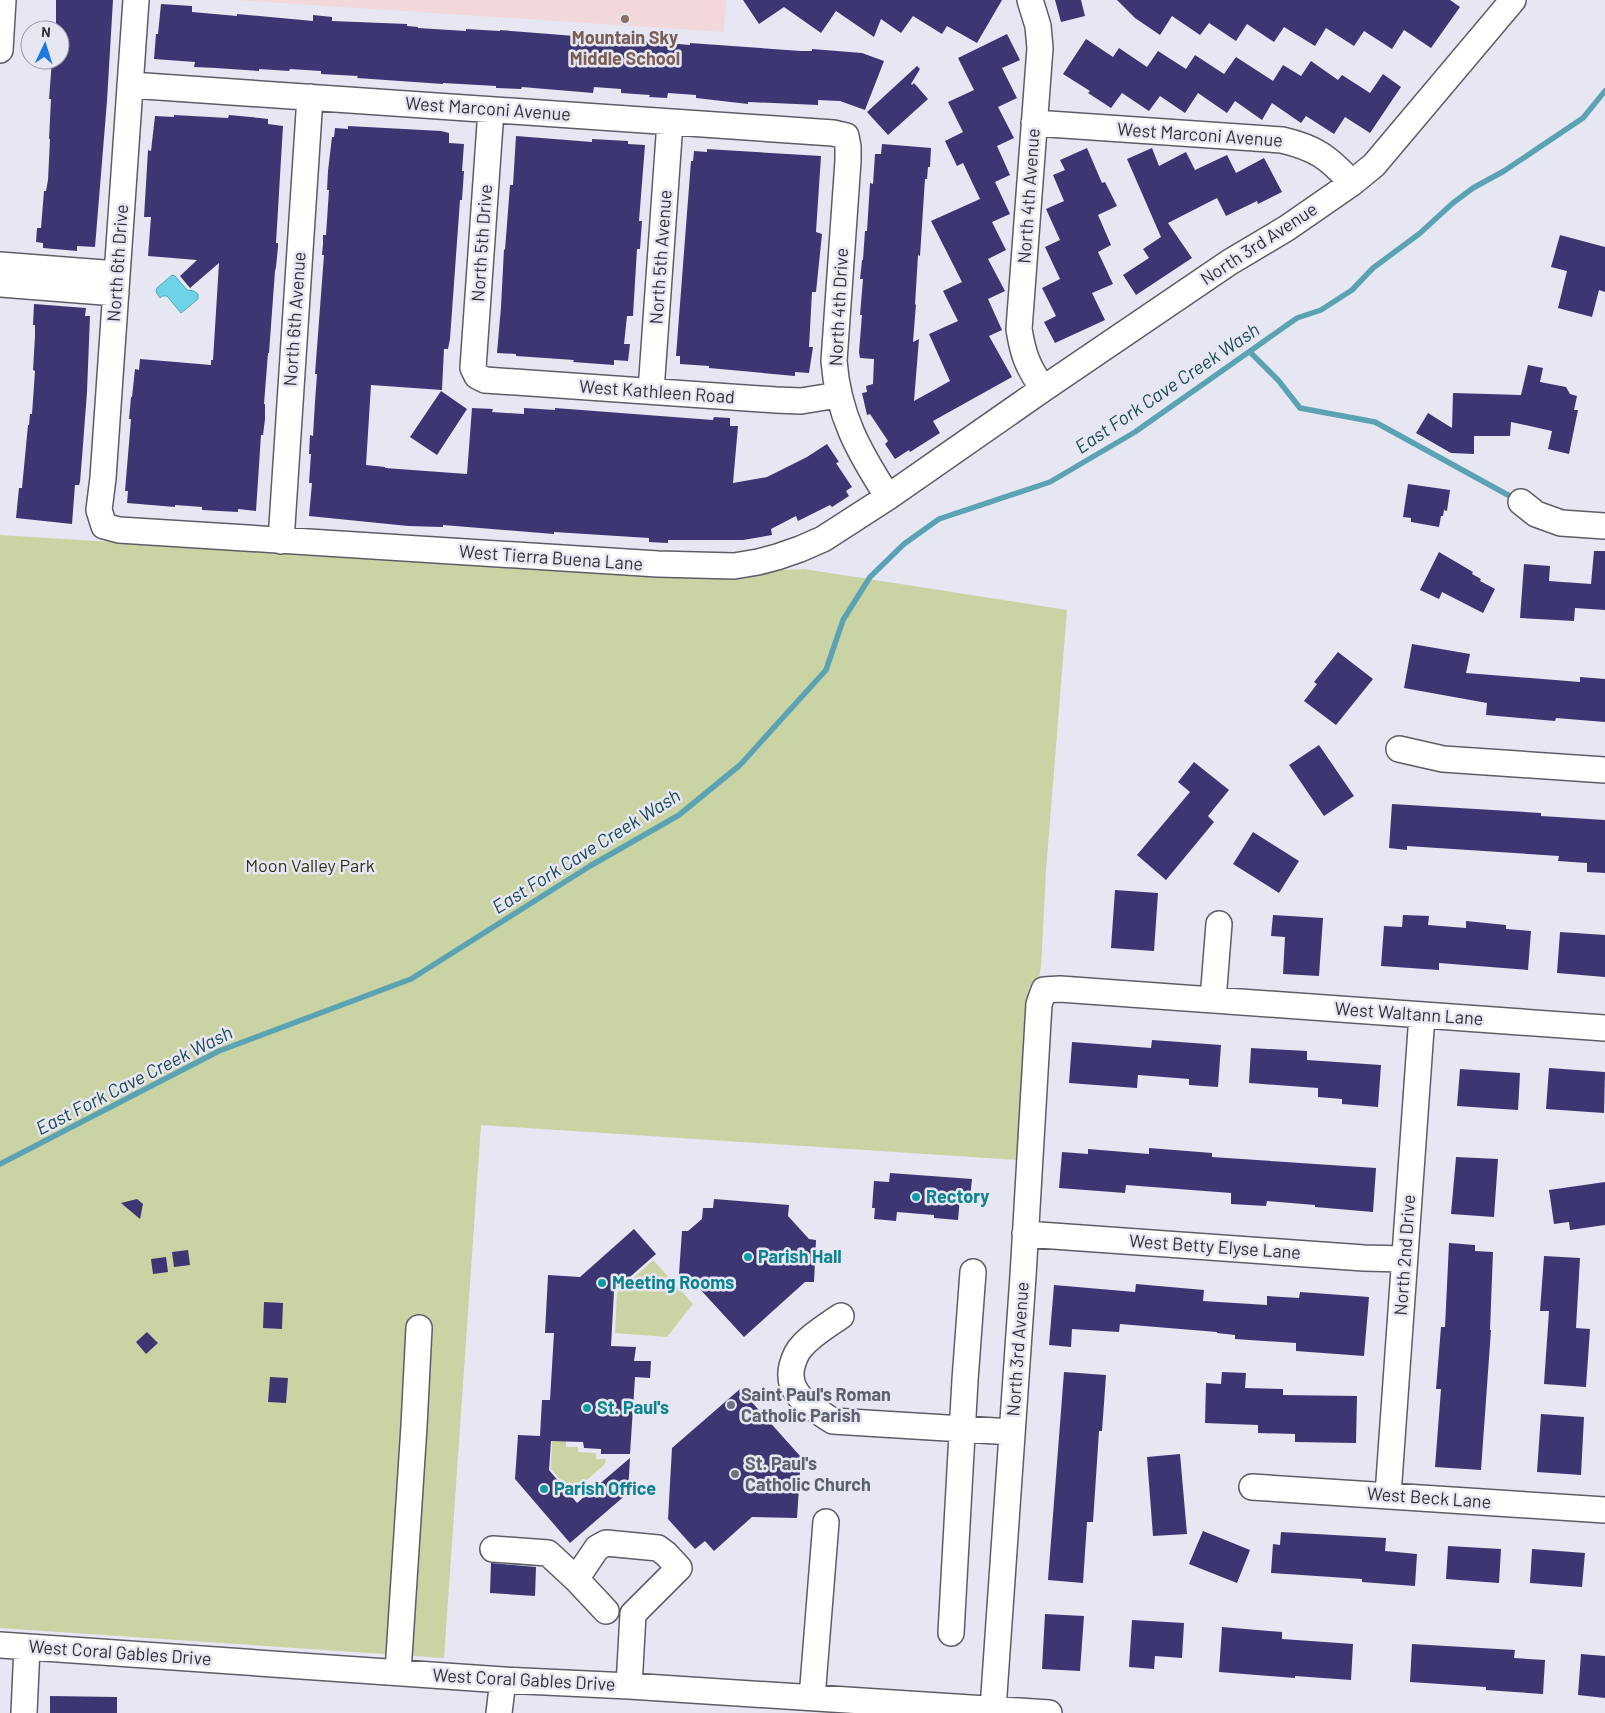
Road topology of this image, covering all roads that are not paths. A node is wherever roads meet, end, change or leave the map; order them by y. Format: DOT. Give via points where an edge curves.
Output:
graph roads {
  1 [pos="3,0"];
  2 [pos="136,0"];
  3 [pos="1030,0"];
  4 [pos="1513,0"];
  5 [pos="0,50"];
  6 [pos="130,85"];
  7 [pos="310,97"];
  8 [pos="491,110"];
  9 [pos="670,122"];
  10 [pos="1034,123"];
  11 [pos="846,136"];
  12 [pos="1352,183"];
  13 [pos="0,265"];
  14 [pos="116,283"];
  15 [pos="0,284"];
  16 [pos="477,376"];
  17 [pos="1043,389"];
  18 [pos="651,391"];
  19 [pos="838,395"];
  20 [pos="965,443"];
  21 [pos="888,497"];
  22 [pos="1521,502"];
  23 [pos="104,526"];
  24 [pos="1605,526"];
  25 [pos="281,541"];
  26 [pos="1399,749"];
  27 [pos="1605,770"];
  28 [pos="1219,924"];
  29 [pos="1044,990"];
  30 [pos="1213,1000"];
  31 [pos="1422,1015"];
  32 [pos="1605,1028"];
  33 [pos="1025,1234"];
  34 [pos="1404,1259"];
  35 [pos="973,1272"];
  36 [pos="841,1316"];
  37 [pos="419,1328"];
  38 [pos="963,1429"];
  39 [pos="1012,1432"];
  40 [pos="1252,1486"];
  41 [pos="1388,1495"];
  42 [pos="1605,1510"];
  43 [pos="826,1522"];
  44 [pos="493,1550"];
  45 [pos="576,1579"];
  46 [pos="606,1612"];
  47 [pos="951,1633"];
  48 [pos="0,1645"];
  49 [pos="27,1647"];
  50 [pos="398,1672"];
  51 [pos="503,1680"];
  52 [pos="629,1686"];
  53 [pos="812,1698"];
  54 [pos="860,1707"];
  55 [pos="993,1709"];
  56 [pos="24,1713"];
  57 [pos="499,1713"];
  58 [pos="1049,1713"];
  1 -- 5 [label="street"];
  2 -- 6 [label="street, North 6th Drive"];
  3 -- 10 [label="street, North 4th Avenue" via="1038,26 1040,48"];
  4 -- 12 [label="street, North 3rd Avenue" via="1374,165"];
  6 -- 7 [label="street, West Marconi Avenue"];
  6 -- 14 [label="street, North 6th Drive"];
  7 -- 8 [label="street, West Marconi Avenue"];
  7 -- 25 [label="street, North 6th Avenue"];
  8 -- 9 [label="street, West Marconi Avenue"];
  8 -- 16 [label="street, North 5th Drive" via="473,368"];
  9 -- 11 [label="street, West Marconi Avenue"];
  9 -- 18 [label="street, North 5th Avenue"];
  10 -- 12 [label="street, West Marconi Avenue" via="1282,140 1304,145 1322,154"];
  10 -- 17 [label="street, North 4th Avenue" via="1020,329 1022,350"];
  11 -- 19 [label="street, North 4th Drive" via="848,161 834,360"];
  12 -- 17 [label="street, North 3rd Avenue"];
  13 -- 14 [label="street"];
  14 -- 15 [label="street"];
  14 -- 23 [label="street, North 6th Drive" via="99,510"];
  16 -- 18 [label="street, West Kathleen Road" via="486,380"];
  17 -- 20 [label="street, North 3rd Avenue"];
  18 -- 19 [label="street, West Kathleen Road" via="801,401"];
  19 -- 21 [label="street, North 4th Drive" via="854,439"];
  20 -- 21 [label="street, West Tierra Buena Lane"];
  21 -- 25 [label="street, West Tierra Buena Lane" via="808,546 734,566"];
  22 -- 24 [label="street" via="1536,514 1561,522"];
  23 -- 25 [label="street, West Tierra Buena Lane" via="119,530"];
  26 -- 27 [label="street" via="1443,759"];
  28 -- 30 [label="street"];
  29 -- 30 [label="street, West Waltann Lane"];
  29 -- 33 [label="street, North 3rd Avenue" via="1039,1004"];
  30 -- 31 [label="street, West Waltann Lane"];
  31 -- 32 [label="street, West Waltann Lane"];
  31 -- 34 [label="street, North 2nd Drive"];
  33 -- 34 [label="street, West Betty Elyse Lane"];
  33 -- 39 [label="street, North 3rd Avenue"];
  34 -- 41 [label="street, North 2nd Drive"];
  35 -- 38 [label="street"];
  36 -- 38 [label="street" via="803,1344 794,1360 790,1374 801,1399 833,1420"];
  37 -- 50 [label="street"];
  38 -- 39 [label="street"];
  38 -- 47 [label="street"];
  39 -- 55 [label="street, North 3rd Avenue"];
  40 -- 41 [label="street, West Beck Lane"];
  41 -- 42 [label="street, West Beck Lane"];
  43 -- 53 [label="street"];
  44 -- 45 [label="street" via="548,1553"];
  45 -- 46 [label="street"];
  45 -- 52 [label="street" via="597,1548 606,1543 653,1547 666,1554 679,1568 633,1614"];
  48 -- 49 [label="street, West Coral Gables Drive"];
  49 -- 50 [label="street, West Coral Gables Drive"];
  49 -- 56 [label="street"];
  50 -- 51 [label="street, West Coral Gables Drive"];
  51 -- 52 [label="street, West Coral Gables Drive"];
  51 -- 57 [label="street"];
  52 -- 53 [label="street, West Coral Gables Drive"];
  53 -- 54 [label="street, West Coral Gables Drive"];
  54 -- 55 [label="street, West Coral Gables Drive"];
  55 -- 58 [label="street, West Coral Gables Drive"];
}
